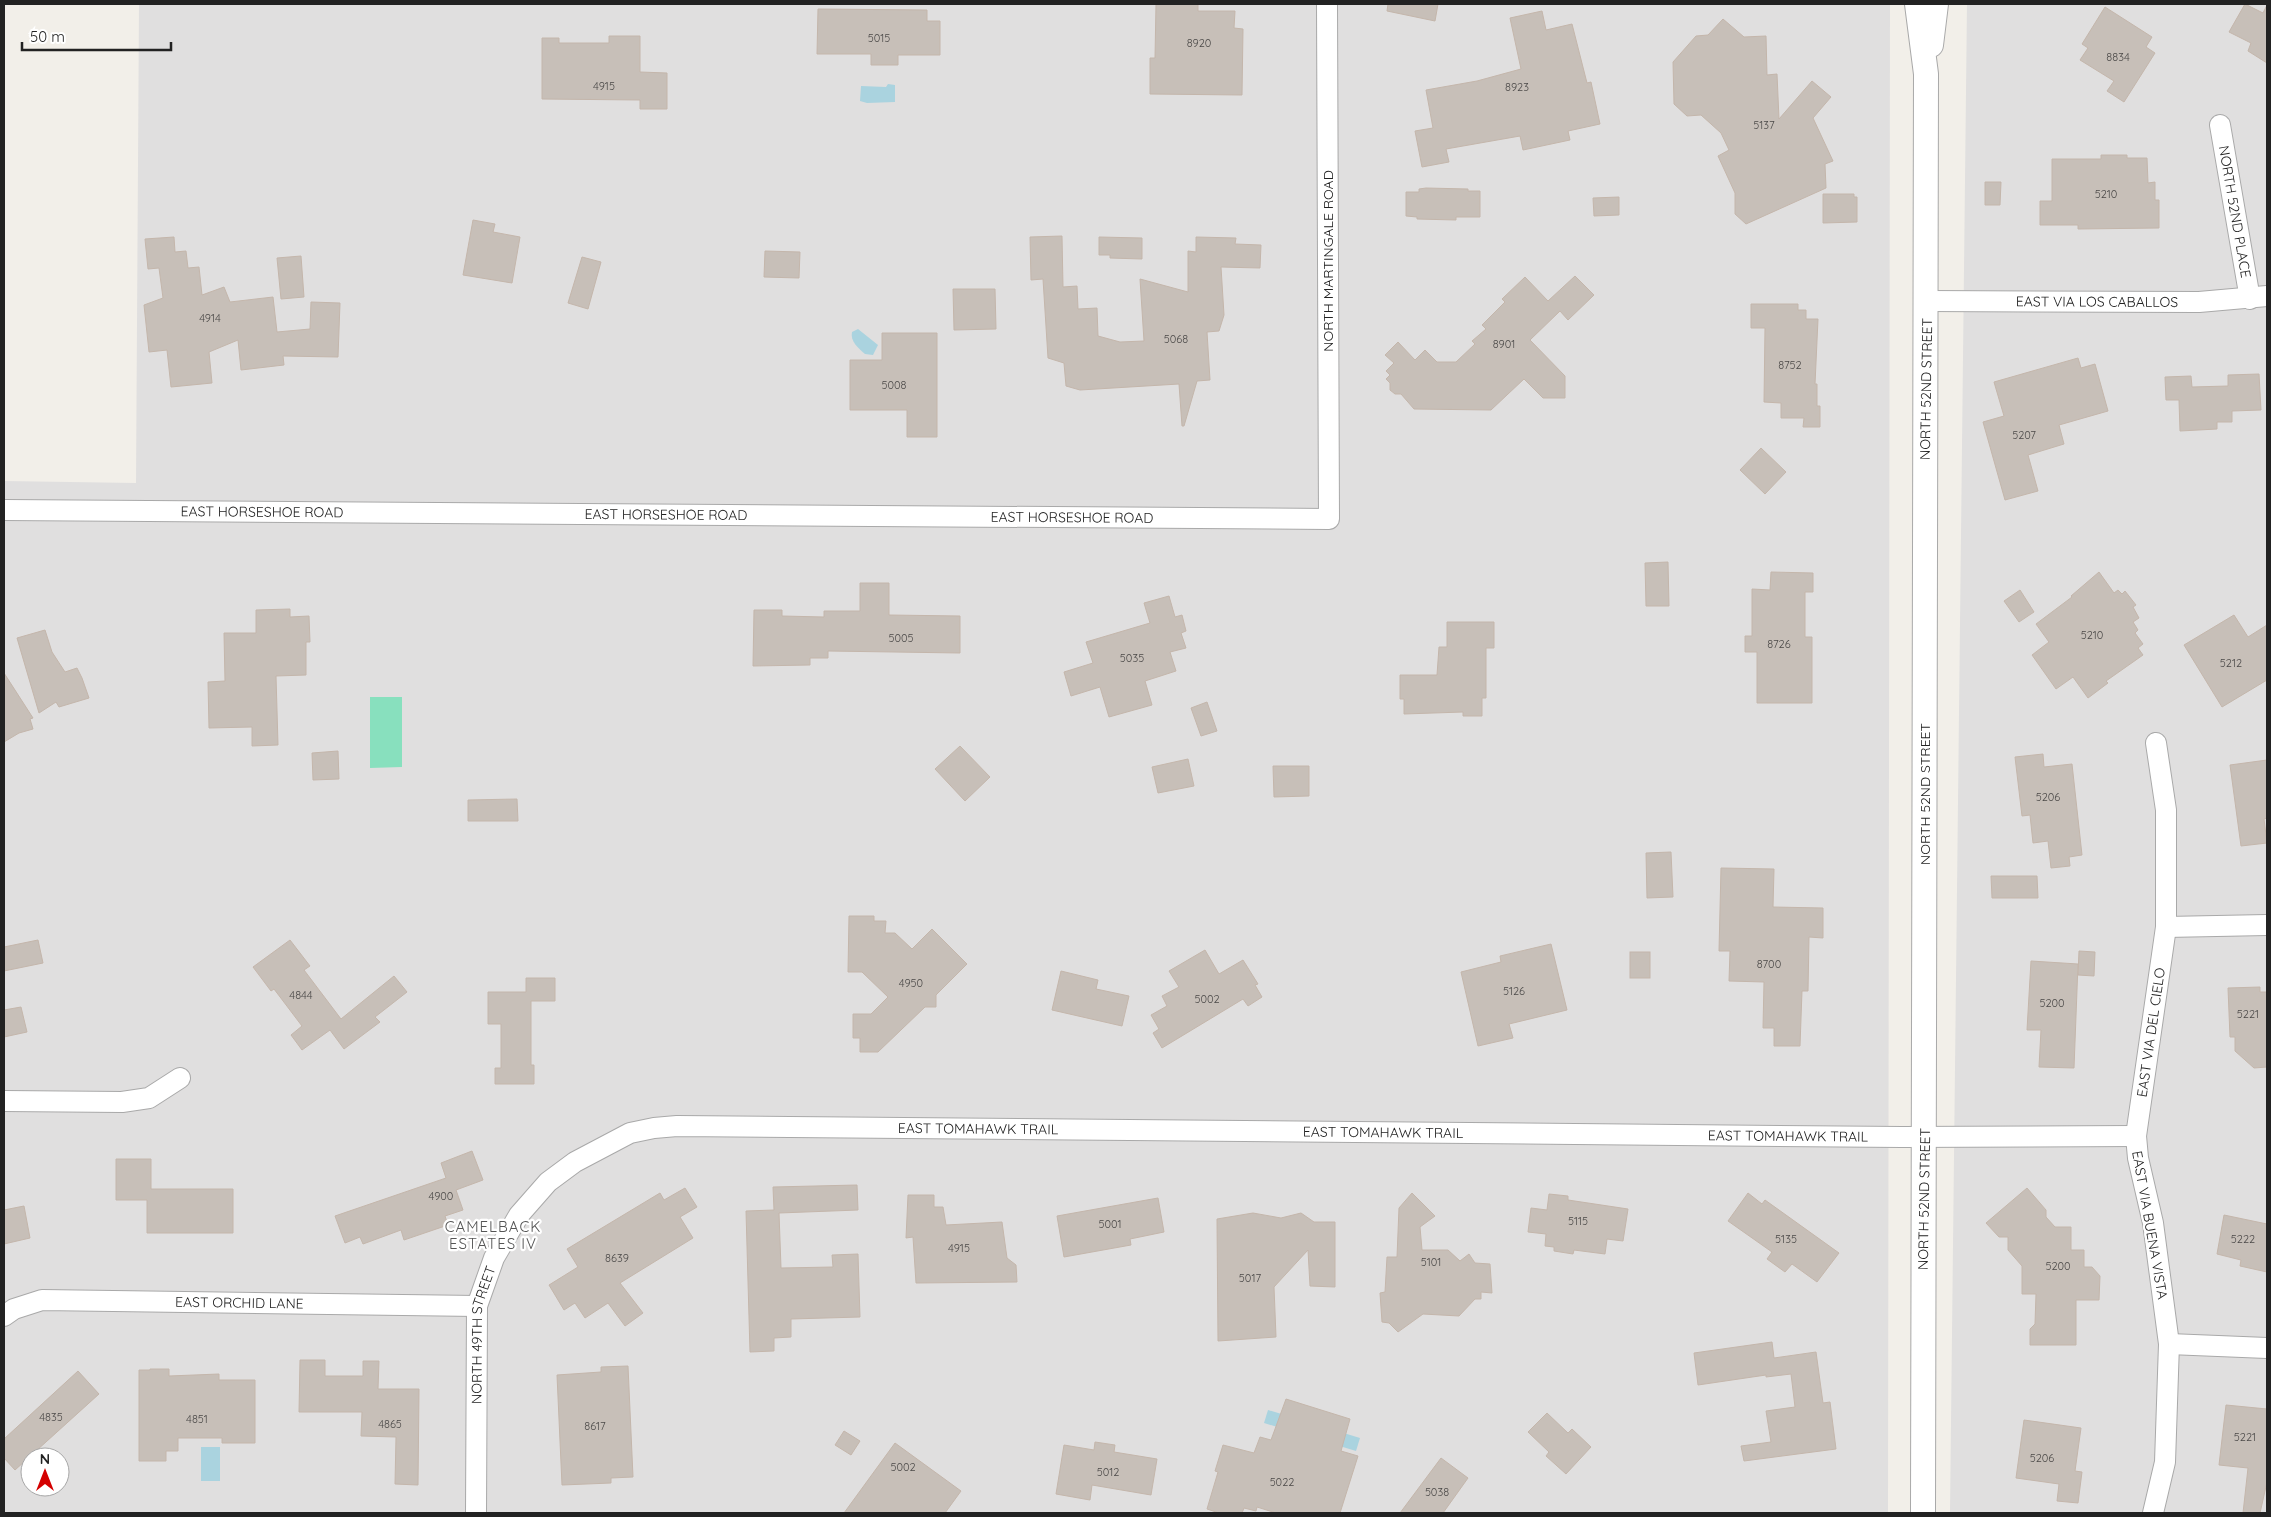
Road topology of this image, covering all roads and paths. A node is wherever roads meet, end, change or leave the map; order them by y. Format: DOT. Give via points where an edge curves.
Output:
graph roads {
  1 [pos="1327,4"];
  2 [pos="1917,4"];
  3 [pos="1936,4"];
  4 [pos="1926,74"];
  5 [pos="2220,125"];
  6 [pos="2259,298"];
  7 [pos="1927,301"];
  8 [pos="4,510"];
  9 [pos="1329,519"];
  10 [pos="2156,743"];
  11 [pos="2267,925"];
  12 [pos="2166,927"];
  13 [pos="180,1078"];
  14 [pos="4,1101"];
  15 [pos="630,1133"];
  16 [pos="2136,1136"];
  17 [pos="1925,1138"];
  18 [pos="477,1306"];
  19 [pos="4,1316"];
  20 [pos="2169,1344"];
  21 [pos="2267,1348"];
  22 [pos="476,1513"];
  23 [pos="1923,1513"];
  24 [pos="2152,1513"];
  1 -- 9 [label="street, NORTH MARTINGALE ROAD"];
  2 -- 4 [label="street, NORTH 52ND STREET"];
  3 -- 4 [label="street, NORTH 52ND STREET"];
  4 -- 7 [label="street, NORTH 52ND STREET"];
  5 -- 6 [label="street, NORTH 52ND PLACE"];
  6 -- 7 [label="street, EAST VIA LOS CABALLOS" via="2199,302"];
  7 -- 17 [label="street, NORTH 52ND STREET"];
  8 -- 9 [label="street, EAST HORSESHOE ROAD"];
  10 -- 12 [label="street, EAST VIA DEL CIELO" via="2166,810"];
  11 -- 12 [label="street"];
  12 -- 16 [label="street, EAST VIA DEL CIELO"];
  13 -- 14 [label="street" via="149,1098 122,1102"];
  15 -- 17 [label="street, EAST TOMAHAWK TRAIL" via="677,1126"];
  15 -- 18 [label="street, NORTH 49TH STREET" via="575,1162 548,1182 519,1215 494,1258"];
  16 -- 17 [label="street, EAST TOMAHAWK TRAIL"];
  16 -- 20 [label="street, EAST VIA BUENA VISTA" via="2153,1223"];
  17 -- 23 [label="street, NORTH 52ND STREET"];
  18 -- 19 [label="street, EAST ORCHID LANE" via="42,1300 14,1309"];
  18 -- 22 [label="street, NORTH 49TH STREET"];
  20 -- 21 [label="street"];
  20 -- 24 [label="street, EAST VIA BUENA VISTA" via="2164,1462"];
}
